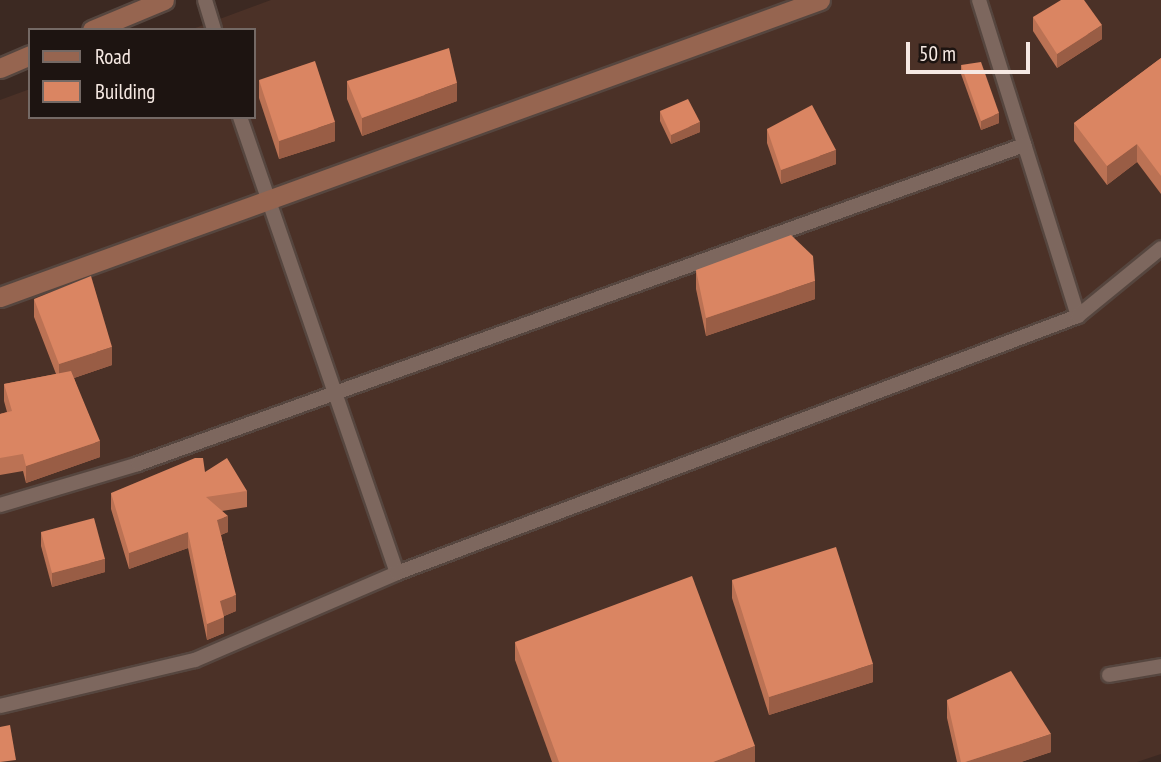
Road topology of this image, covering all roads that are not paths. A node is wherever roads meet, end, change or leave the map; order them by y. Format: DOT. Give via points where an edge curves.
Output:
graph roads {
  1 [pos="164,0"];
  2 [pos="205,0"];
  3 [pos="820,0"];
  4 [pos="979,0"];
  5 [pos="97,28"];
  6 [pos="213,28"];
  7 [pos="28,56"];
  8 [pos="0,68"];
  9 [pos="241,119"];
  10 [pos="1024,145"];
  11 [pos="263,197"];
  12 [pos="1161,248"];
  13 [pos="0,297"];
  14 [pos="1078,316"];
  15 [pos="331,390"];
  16 [pos="0,505"];
  17 [pos="397,573"];
  18 [pos="1161,666"];
  19 [pos="1109,675"];
  20 [pos="0,706"];
  1 -- 5 [label="street"];
  2 -- 6 [label="street"];
  3 -- 11 [label="street"];
  4 -- 10 [label="street"];
  7 -- 8 [label="street"];
  9 -- 11 [label="street"];
  10 -- 14 [label="street"];
  10 -- 15 [label="street"];
  11 -- 13 [label="street"];
  11 -- 15 [label="street"];
  12 -- 14 [label="street"];
  14 -- 17 [label="street"];
  15 -- 16 [label="street" via="138,464"];
  15 -- 17 [label="street"];
  17 -- 20 [label="street" via="195,660"];
  18 -- 19 [label="street"];
}
